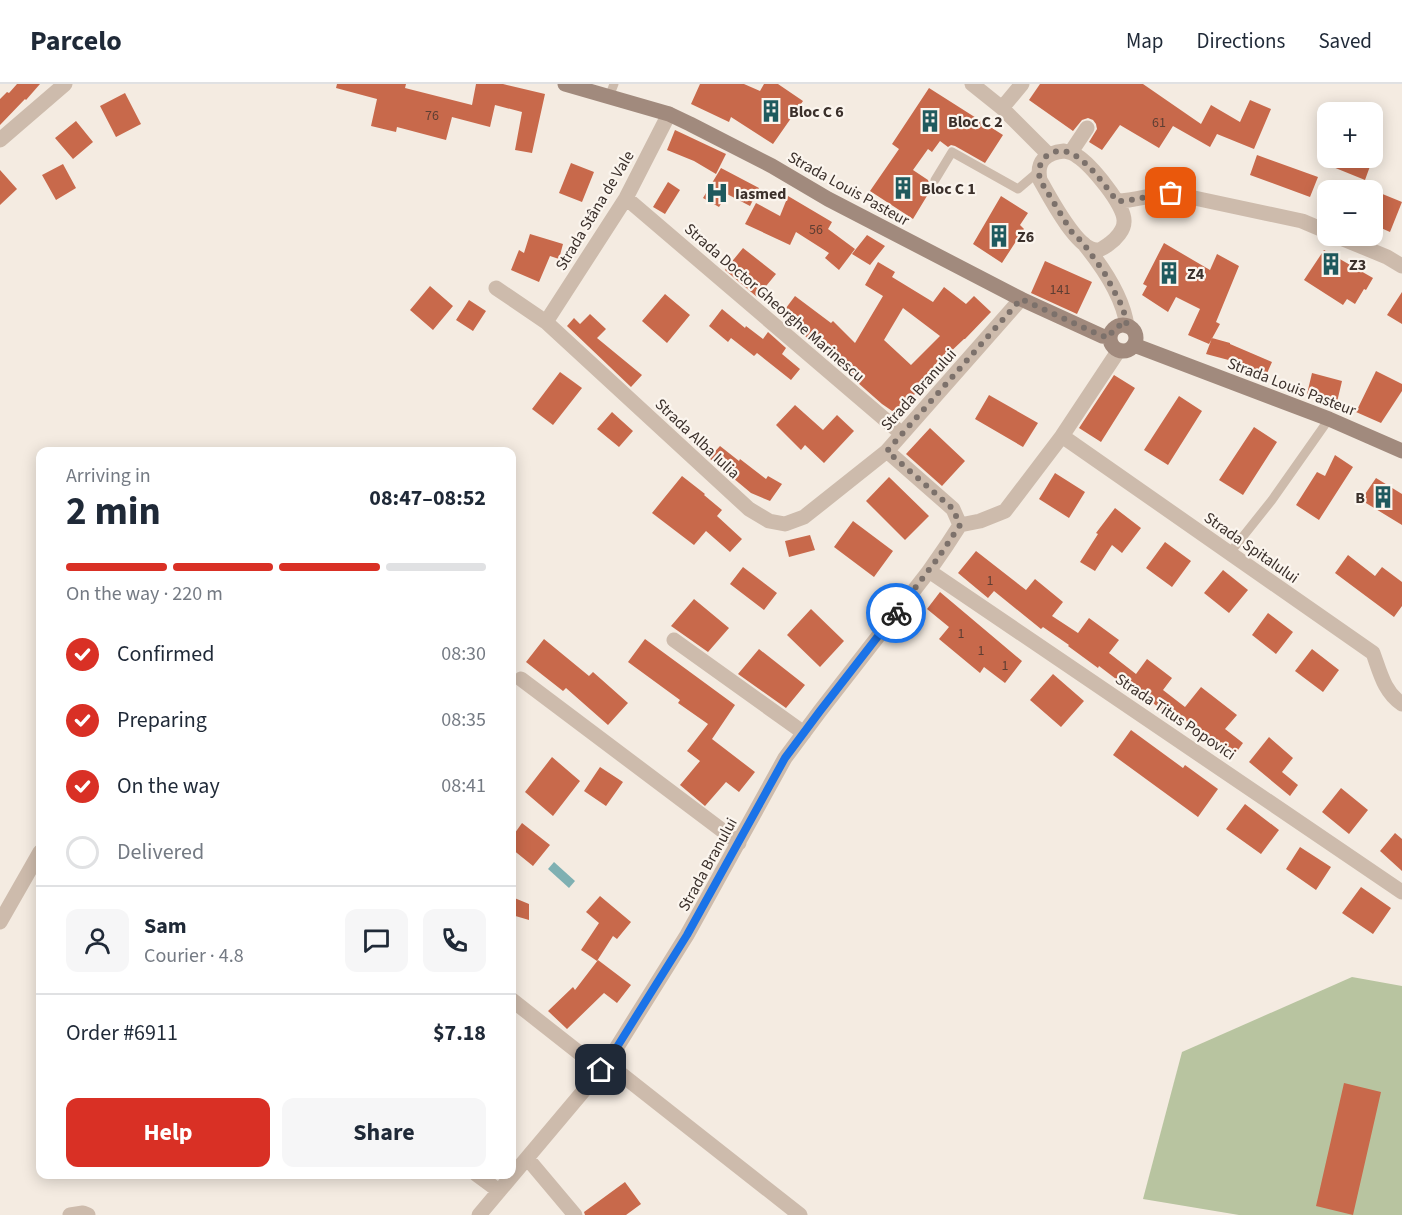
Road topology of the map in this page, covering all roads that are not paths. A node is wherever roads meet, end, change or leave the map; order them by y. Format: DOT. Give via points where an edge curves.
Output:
graph roads {
  1 [pos="65,84"];
  2 [pos="566,84"];
  3 [pos="972,84"];
  4 [pos="1022,84"];
  5 [pos="612,90"];
  6 [pos="1002,108"];
  7 [pos="669,114"];
  8 [pos="1087,128"];
  9 [pos="0,140"];
  10 [pos="1071,152"];
  11 [pos="1049,154"];
  12 [pos="1038,172"];
  13 [pos="935,180"];
  14 [pos="626,198"];
  15 [pos="1139,198"];
  16 [pos="1117,201"];
  17 [pos="1124,223"];
  18 [pos="1317,227"];
  19 [pos="1083,243"];
  20 [pos="1108,244"];
  21 [pos="1360,246"];
  22 [pos="1402,266"];
  23 [pos="1104,272"];
  24 [pos="496,288"];
  25 [pos="1021,299"];
  26 [pos="546,322"];
  27 [pos="1127,326"];
  28 [pos="1114,344"];
  29 [pos="1134,345"];
  30 [pos="1329,418"];
  31 [pos="902,434"];
  32 [pos="1062,436"];
  33 [pos="887,451"];
  34 [pos="1402,451"];
  35 [pos="960,525"];
  36 [pos="1229,554"];
  37 [pos="929,571"];
  38 [pos="674,640"];
  39 [pos="521,679"];
  40 [pos="1402,704"];
  41 [pos="804,734"];
  42 [pos="739,843"];
  43 [pos="36,859"];
  44 [pos="1402,892"];
  45 [pos="0,922"];
  46 [pos="516,1003"];
  47 [pos="604,1066"];
  48 [pos="527,1158"];
  49 [pos="516,1171"];
  50 [pos="483,1179"];
  51 [pos="509,1179"];
  52 [pos="499,1191"];
  53 [pos="70,1215"];
  54 [pos="88,1215"];
  55 [pos="479,1215"];
  56 [pos="575,1215"];
  57 [pos="800,1215"];
  1 -- 9 [label="street"];
  2 -- 5 [label="main road, Strada Louis Pasteur"];
  3 -- 6 [label="street"];
  4 -- 6 [label="street"];
  5 -- 7 [label="main road, Strada Louis Pasteur"];
  6 -- 11 [label="street"];
  7 -- 14 [label="street, Strada Stâna de Vale"];
  7 -- 25 [label="main road, Strada Louis Pasteur"];
  8 -- 10 [label="street"];
  10 -- 11 [label="street"];
  10 -- 16 [label="street"];
  11 -- 12 [label="street"];
  12 -- 13 [label="lane" via="1018,189 952,152"];
  12 -- 19 [label="street" via="1060,214"];
  14 -- 26 [label="street, Strada Stâna de Vale"];
  14 -- 31 [label="street, Strada Doctor Gheorghe Marinescu"];
  15 -- 16 [label="street"];
  15 -- 17 [label="street"];
  15 -- 18 [label="street" via="1171,193"];
  16 -- 17 [label="street"];
  17 -- 20 [label="street"];
  19 -- 20 [label="street" via="1098,250"];
  19 -- 23 [label="street"];
  20 -- 23 [label="street"];
  21 -- 22 [label="street"];
  23 -- 27 [label="street" via="1123,308"];
  24 -- 26 [label="street, Strada Alba Iulia"];
  25 -- 28 [label="main road, Strada Louis Pasteur"];
  25 -- 31 [label="street, Strada Branului"];
  26 -- 33 [label="street, Strada Alba Iulia" via="749,509 769,521 784,524 804,517"];
  27 -- 28 [label="main road" via="1113,329"];
  27 -- 29 [label="main road" via="1134,332"];
  28 -- 29 [label="main road" via="1127,350"];
  28 -- 32 [label="street"];
  29 -- 30 [label="main road, Strada Louis Pasteur"];
  30 -- 34 [label="main road, Strada Louis Pasteur"];
  30 -- 36 [label="lane"];
  31 -- 33 [label="street, Strada Branului"];
  32 -- 35 [label="street" via="1005,511"];
  32 -- 36 [label="street, Strada Spitalului"];
  33 -- 35 [label="street, Strada Branului" via="953,509"];
  35 -- 37 [label="street, Strada Branului"];
  36 -- 40 [label="street, Strada Spitalului" via="1373,653 1384,684"];
  37 -- 41 [label="street, Strada Branului"];
  37 -- 44 [label="street, Strada Titus Popovici"];
  38 -- 41 [label="street"];
  39 -- 42 [label="street"];
  41 -- 42 [label="street, Strada Branului" via="785,758"];
  42 -- 47 [label="street, Strada Branului" via="687,935"];
  43 -- 45 [label="street"];
  46 -- 47 [label="street"];
  47 -- 48 [label="street, Strada Branului"];
  47 -- 57 [label="street"];
  48 -- 49 [label="street, Strada Branului"];
  48 -- 56 [label="street"];
  50 -- 52 [label="street"];
  51 -- 52 [label="street, Strada Branului"];
  52 -- 55 [label="street, Strada Branului"];
  53 -- 54 [label="street"];
}
